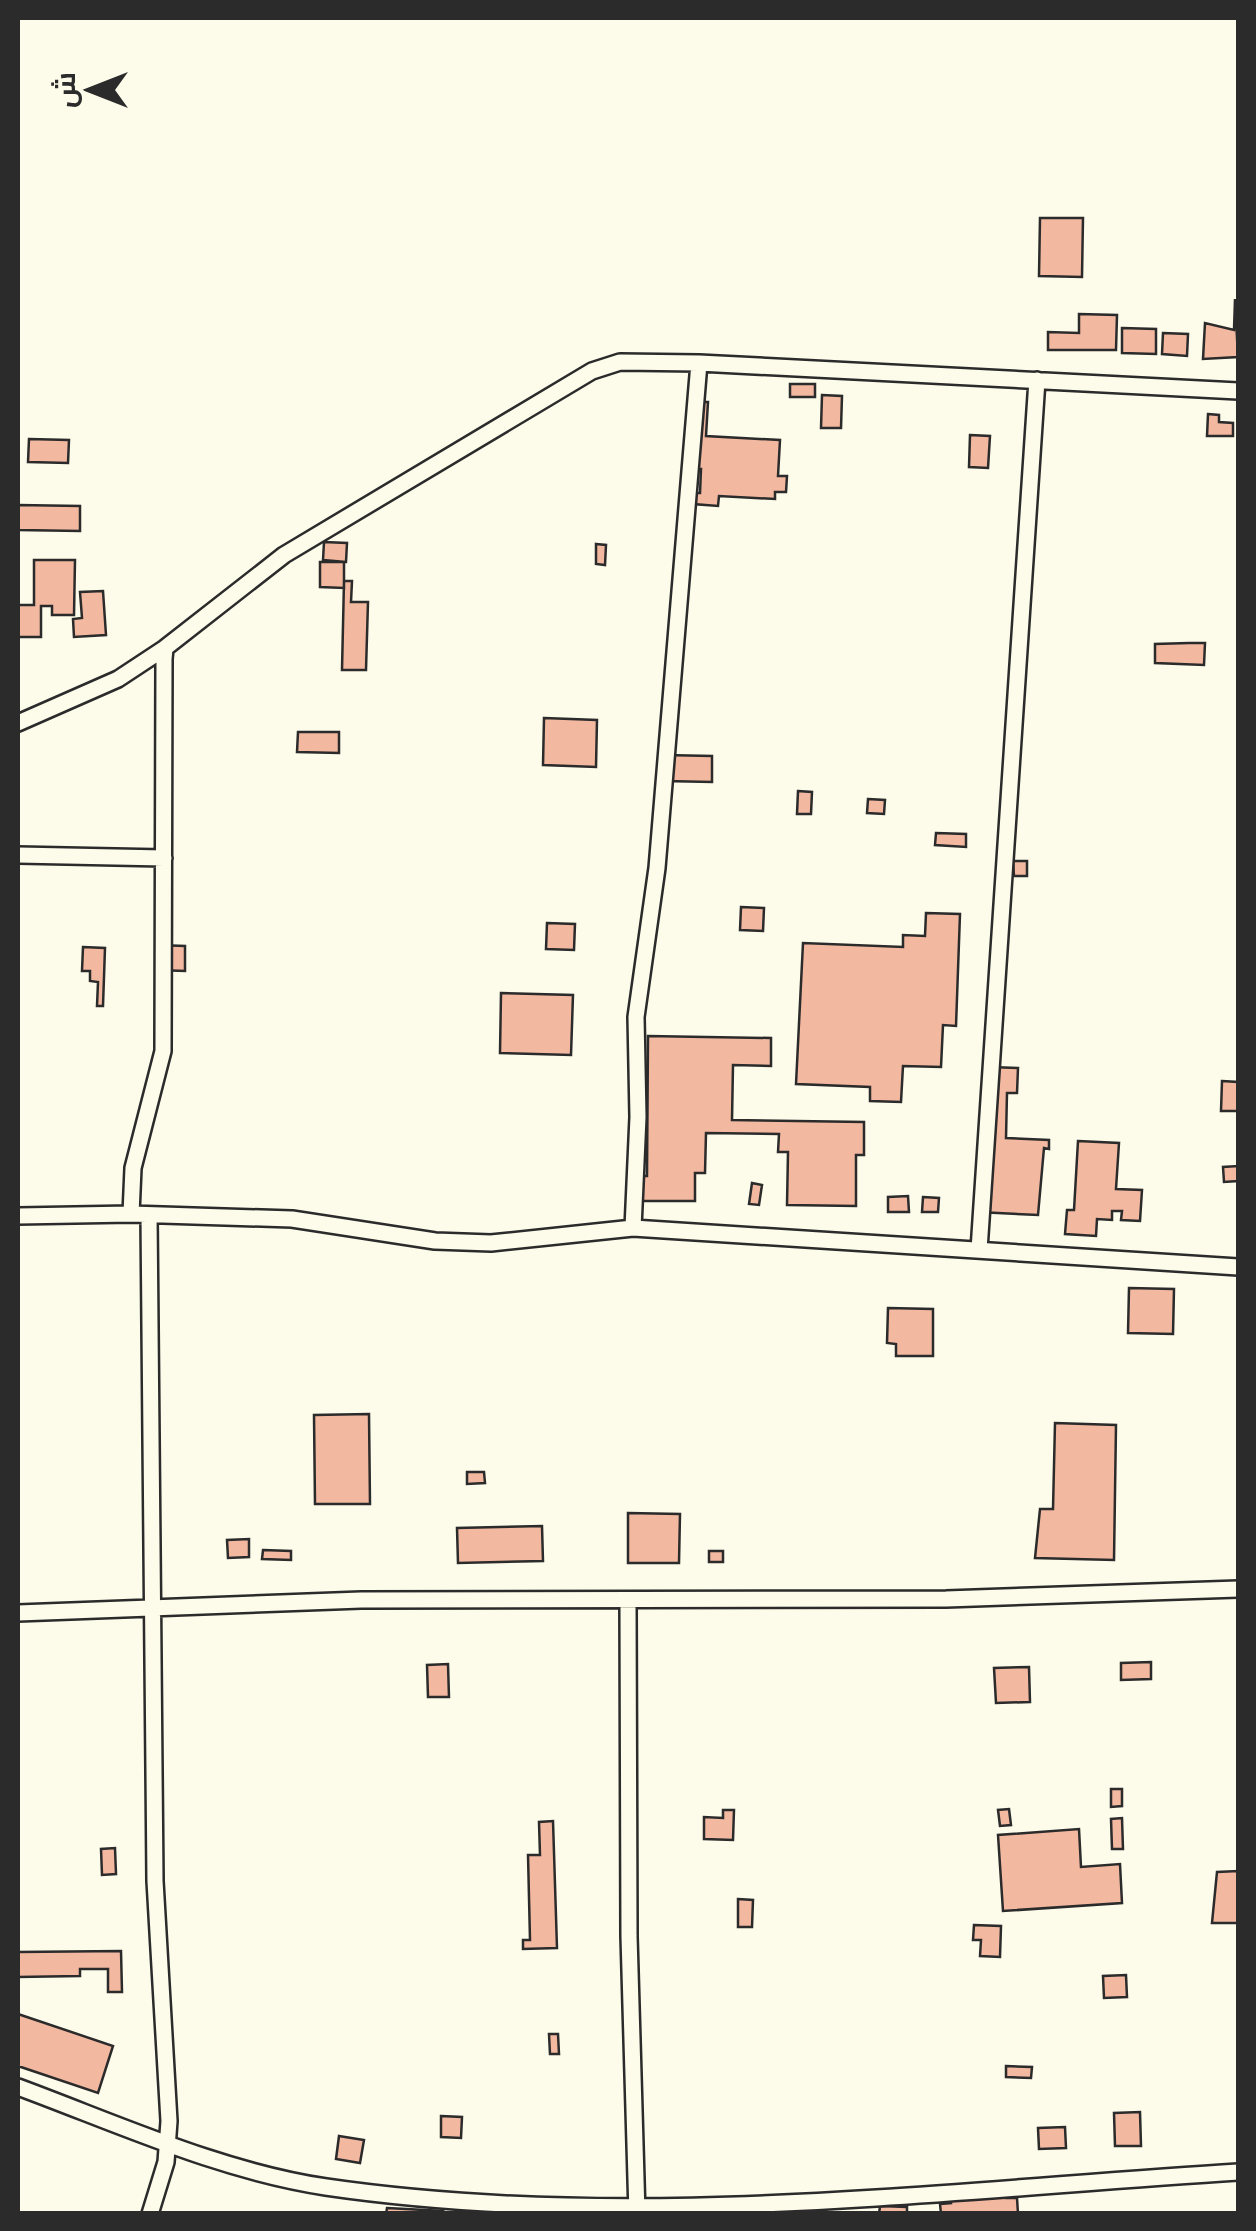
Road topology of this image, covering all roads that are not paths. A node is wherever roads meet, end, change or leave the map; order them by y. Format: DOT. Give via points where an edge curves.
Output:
graph roads {
  1 [pos="699,363"];
  2 [pos="1037,380"];
  3 [pos="1238,390"];
  4 [pos="165,648"];
  5 [pos="18,723"];
  6 [pos="18,855"];
  7 [pos="164,858"];
  8 [pos="131,1214"];
  9 [pos="150,1215"];
  10 [pos="18,1216"];
  11 [pos="633,1228"];
  12 [pos="979,1250"];
  13 [pos="1238,1266"];
  14 [pos="1238,1588"];
  15 [pos="628,1601"];
  16 [pos="154,1605"];
  17 [pos="18,1612"];
  18 [pos="18,2088"];
  19 [pos="167,2143"];
  20 [pos="1238,2172"];
  21 [pos="637,2211"];
  22 [pos="150,2214"];
  1 -- 2 [label="street"];
  1 -- 4 [label="street" via="620,362 577,379 284,555"];
  1 -- 11 [label="street" via="662,812 636,1017"];
  2 -- 3 [label="street"];
  2 -- 12 [label="street"];
  4 -- 5 [label="street" via="118,679"];
  4 -- 7 [label="street"];
  6 -- 7 [label="street"];
  7 -- 8 [label="street" via="163,1051 133,1168"];
  8 -- 9 [label="street"];
  8 -- 10 [label="street"];
  9 -- 11 [label="street" via="292,1219 491,1243"];
  9 -- 16 [label="street"];
  11 -- 12 [label="street"];
  12 -- 13 [label="street"];
  14 -- 15 [label="street"];
  15 -- 16 [label="street"];
  15 -- 21 [label="street"];
  16 -- 17 [label="street"];
  16 -- 19 [label="street"];
  18 -- 19 [label="street"];
  19 -- 21 [label="street" via="324,2187"];
  19 -- 22 [label="street"];
  20 -- 21 [label="street"];
}
